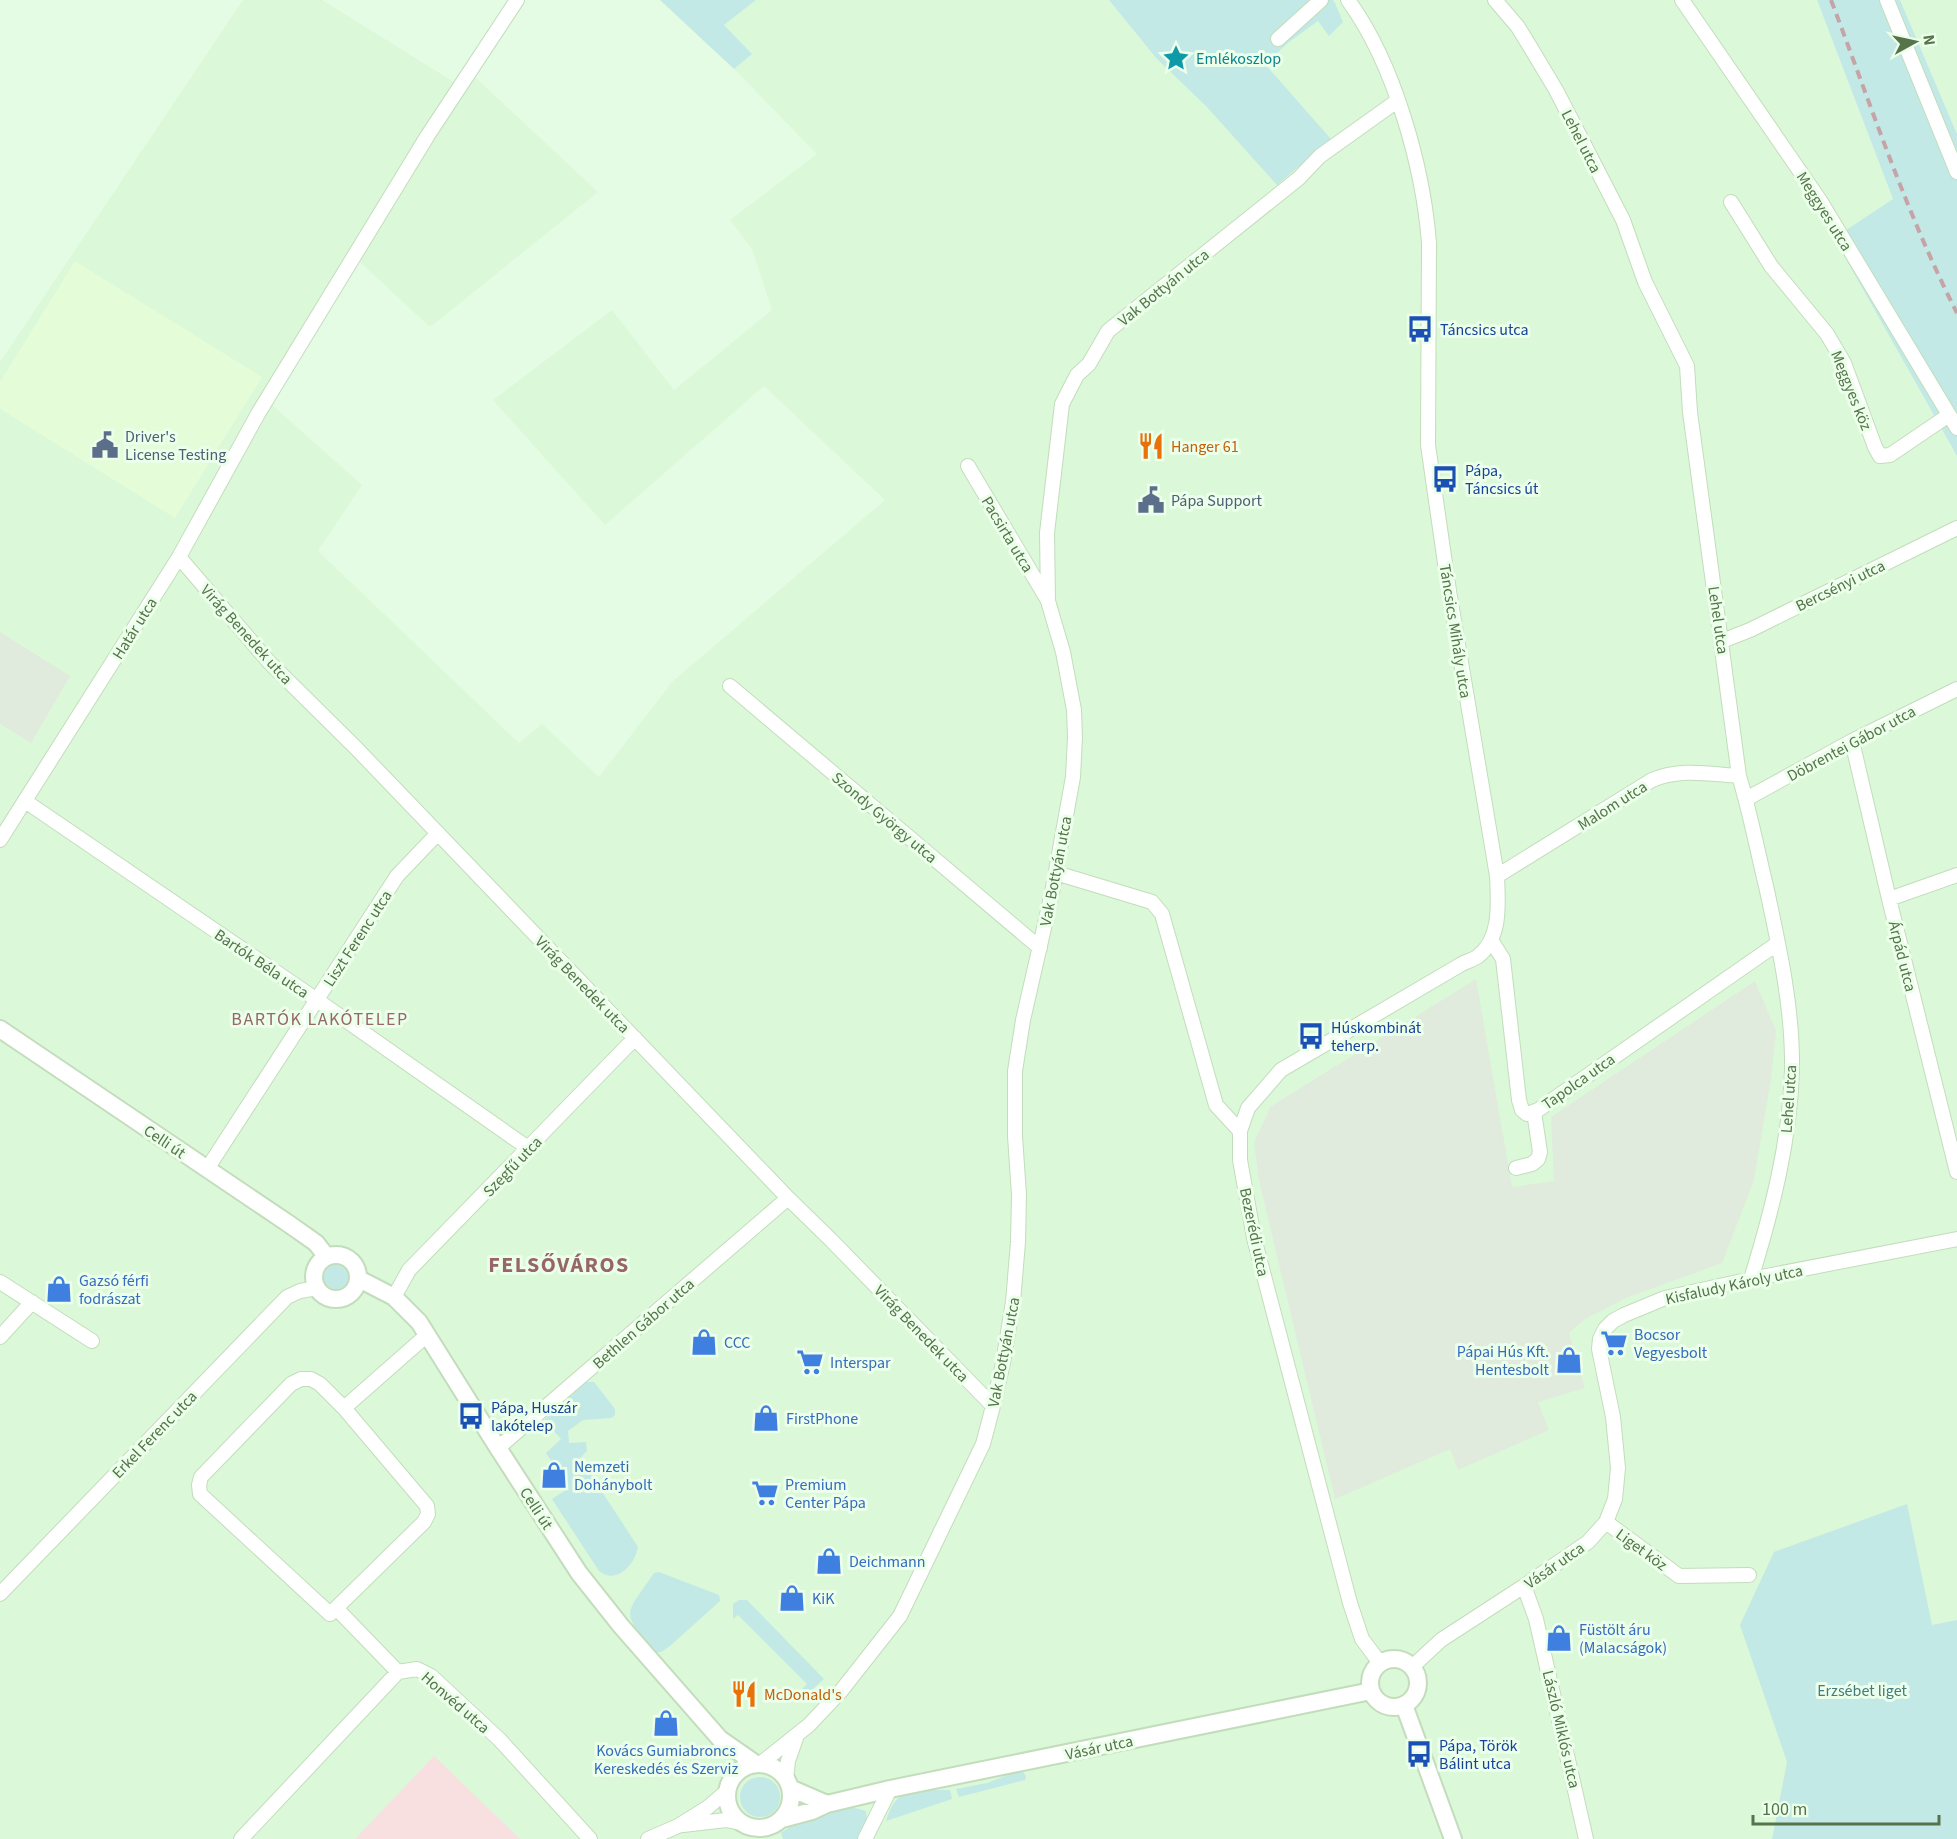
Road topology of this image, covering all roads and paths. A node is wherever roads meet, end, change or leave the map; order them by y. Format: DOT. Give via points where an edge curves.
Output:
graph roads {
  1 [pos="517,0"];
  2 [pos="1321,0"];
  3 [pos="1495,0"];
  4 [pos="1682,0"];
  5 [pos="1887,0"];
  6 [pos="1353,4"];
  7 [pos="1278,39"];
  8 [pos="1397,101"];
  9 [pos="1957,172"];
  10 [pos="1731,202"];
  11 [pos="1949,415"];
  12 [pos="1957,429"];
  13 [pos="968,466"];
  14 [pos="1957,528"];
  15 [pos="179,557"];
  16 [pos="1048,601"];
  17 [pos="1722,641"];
  18 [pos="730,686"];
  19 [pos="1957,688"];
  20 [pos="1852,741"];
  21 [pos="1739,776"];
  22 [pos="1746,799"];
  23 [pos="25,801"];
  24 [pos="438,833"];
  25 [pos="0,840"];
  26 [pos="1056,873"];
  27 [pos="1957,874"];
  28 [pos="1497,876"];
  29 [pos="1889,899"];
  30 [pos="1491,940"];
  31 [pos="1778,943"];
  32 [pos="1040,948"];
  33 [pos="317,1000"];
  34 [pos="0,1029"];
  35 [pos="635,1038"];
  36 [pos="1534,1112"];
  37 [pos="1240,1131"];
  38 [pos="528,1148"];
  39 [pos="1516,1168"];
  40 [pos="207,1169"];
  41 [pos="1957,1172"];
  42 [pos="788,1198"];
  43 [pos="1957,1239"];
  44 [pos="327,1257"];
  45 [pos="359,1279"];
  46 [pos="1751,1279"];
  47 [pos="0,1282"];
  48 [pos="317,1288"];
  49 [pos="394,1297"];
  50 [pos="32,1302"];
  51 [pos="428,1335"];
  52 [pos="0,1337"];
  53 [pos="92,1341"];
  54 [pos="993,1406"];
  55 [pos="344,1408"];
  56 [pos="498,1448"];
  57 [pos="1606,1522"];
  58 [pos="1749,1575"];
  59 [pos="1524,1586"];
  60 [pos="0,1594"];
  61 [pos="337,1609"];
  62 [pos="1380,1663"];
  63 [pos="1412,1667"];
  64 [pos="398,1671"];
  65 [pos="1371,1691"];
  66 [pos="1404,1705"];
  67 [pos="797,1736"];
  68 [pos="720,1739"];
  69 [pos="758,1764"];
  70 [pos="788,1784"];
  71 [pos="729,1787"];
  72 [pos="890,1789"];
  73 [pos="827,1804"];
  74 [pos="782,1819"];
  75 [pos="741,1823"];
  76 [pos="678,1826"];
  77 [pos="241,1839"];
  78 [pos="590,1839"];
  79 [pos="648,1839"];
  80 [pos="865,1839"];
  81 [pos="1454,1839"];
  82 [pos="1586,1839"];
  1 -- 15 [label="street, Határ utca" via="428,135 259,412"];
  2 -- 7 [label="street"];
  3 -- 17 [label="street, Lehel utca" via="1518,27 1556,90 1623,220 1645,282 1687,366"];
  4 -- 11 [label="street, Meggyes utca" via="1821,202"];
  5 -- 9 [label="street"];
  6 -- 8 [label="street, Táncsics Mihály utca" via="1385,66"];
  8 -- 16 [label="street, Vak Bottyán utca" via="1320,156 1299,178 1108,331 1089,364 1077,375 1062,404 1047,541"];
  8 -- 28 [label="street, Táncsics Mihály utca" via="1414,154 1426,212 1428,445"];
  10 -- 11 [label="street, Meggyes köz" via="1771,266 1827,334 1844,363 1880,456 1890,455"];
  11 -- 12 [label="street, Meggyes utca"];
  13 -- 16 [label="street, Pacsirta utca"];
  14 -- 17 [label="street, Bercsényi utca"];
  15 -- 23 [label="street, Határ utca"];
  15 -- 24 [label="street, Virág Benedek utca" via="269,662"];
  16 -- 26 [label="street, Vak Bottyán utca" via="1063,652 1075,736 1073,777"];
  17 -- 21 [label="street, Lehel utca"];
  18 -- 32 [label="street, Szondy György utca"];
  19 -- 20 [label="street, Döbrentei Gábor utca"];
  20 -- 22 [label="street, Döbrentei Gábor utca"];
  20 -- 29 [label="street, Árpád utca"];
  21 -- 22 [label="street, Lehel utca"];
  21 -- 28 [label="street, Malom utca" via="1666,774"];
  22 -- 31 [label="street, Lehel utca"];
  23 -- 25 [label="street, Határ utca"];
  23 -- 33 [label="street, Bartók Béla utca"];
  24 -- 33 [label="street, Liszt Ferenc utca" via="397,876"];
  24 -- 35 [label="street, Virág Benedek utca"];
  26 -- 32 [label="street, Vak Bottyán utca"];
  26 -- 37 [label="street" via="1152,902 1162,914 1216,1105"];
  27 -- 29 [label="street"];
  28 -- 30 [label="street, Táncsics Mihály utca" via="1498,917"];
  29 -- 41 [label="street, Árpád utca"];
  30 -- 36 [label="street, Tapolca utca" via="1503,959 1519,1100 1527,1114"];
  30 -- 37 [label="street" via="1479,956 1281,1070 1248,1108"];
  31 -- 36 [label="street, Tapolca utca"];
  31 -- 46 [label="street, Lehel utca" via="1791,1040 1790,1098 1779,1174"];
  32 -- 54 [label="street, Vak Bottyán utca" via="1015,1071 1018,1242 1004,1363"];
  33 -- 38 [label="street, Bartók Béla utca"];
  33 -- 40 [label="street, Liszt Ferenc utca"];
  34 -- 40 [label="street, Celli út"];
  35 -- 38 [label="street, Szegfű utca"];
  35 -- 42 [label="street, Virág Benedek utca"];
  36 -- 39 [label="street" via="1538,1159"];
  37 -- 62 [label="street, Bezerédi utca" via="1240,1160 1254,1238 1350,1603 1362,1639"];
  38 -- 49 [label="street, Szegfű utca" via="409,1270"];
  40 -- 44 [label="street, Celli út" via="316,1243"];
  42 -- 54 [label="street, Virág Benedek utca"];
  42 -- 56 [label="street, Bethlen Gábor utca"];
  43 -- 46 [label="street, Kisfaludy Károly utca"];
  44 -- 45 [label="street, Celli út" via="349,1258"];
  44 -- 48 [label="street" via="316,1267"];
  45 -- 48 [label="street" via="357,1287 337,1300"];
  45 -- 49 [label="street, Celli út"];
  46 -- 57 [label="street, Kisfaludy Károly utca" via="1665,1298 1624,1315 1605,1329 1599,1349 1613,1417 1618,1468 1615,1499"];
  47 -- 50 [label="street"];
  48 -- 60 [label="street, Erkel Ferenc utca" via="287,1297"];
  49 -- 51 [label="street, Celli út"];
  50 -- 52 [label="street"];
  50 -- 53 [label="street"];
  51 -- 55 [label="street"];
  51 -- 56 [label="street, Celli út"];
  54 -- 67 [label="street, Vak Bottyán utca" via="983,1444 900,1616 841,1691"];
  55 -- 61 [label="street" via="427,1506 428,1515"];
  55 -- 61 [label="street" via="311,1379 291,1384 201,1477 199,1485 200,1494 330,1614"];
  56 -- 68 [label="street, Celli út" via="579,1573"];
  57 -- 58 [label="street, Liget köz" via="1678,1576"];
  57 -- 59 [label="street, Vásár utca" via="1588,1542"];
  59 -- 63 [label="street, Vásár utca" via="1441,1640"];
  59 -- 82 [label="street, László Miklós utca" via="1536,1619"];
  61 -- 64 [label="street"];
  62 -- 63 [label="street" via="1397,1659"];
  62 -- 65 [label="street" via="1371,1676"];
  63 -- 66 [label="street" via="1418,1688"];
  64 -- 77 [label="street, Honvéd utca"];
  64 -- 78 [label="street, Honvéd utca" via="417,1669 431,1676 500,1740"];
  65 -- 66 [label="street" via="1388,1706"];
  65 -- 72 [label="street, Vásár utca"];
  66 -- 81 [label="street"];
  67 -- 69 [label="street, Vak Bottyán utca"];
  67 -- 70 [label="street, Vak Bottyán utca" via="788,1761"];
  68 -- 69 [label="street, Celli út"];
  68 -- 71 [label="street, Celli út" via="727,1758"];
  69 -- 70 [label="street" via="776,1769"];
  69 -- 71 [label="street" via="740,1771"];
  70 -- 73 [label="street"];
  70 -- 74 [label="street" via="790,1804"];
  71 -- 75 [label="street" via="728,1803"];
  71 -- 76 [label="street" via="707,1808"];
  72 -- 73 [label="street, Vásár utca"];
  72 -- 80 [label="street"];
  73 -- 74 [label="street, Vásár utca"];
  74 -- 75 [label="street" via="759,1828"];
  75 -- 76 [label="street" via="726,1820"];
  76 -- 79 [label="street"];
}
